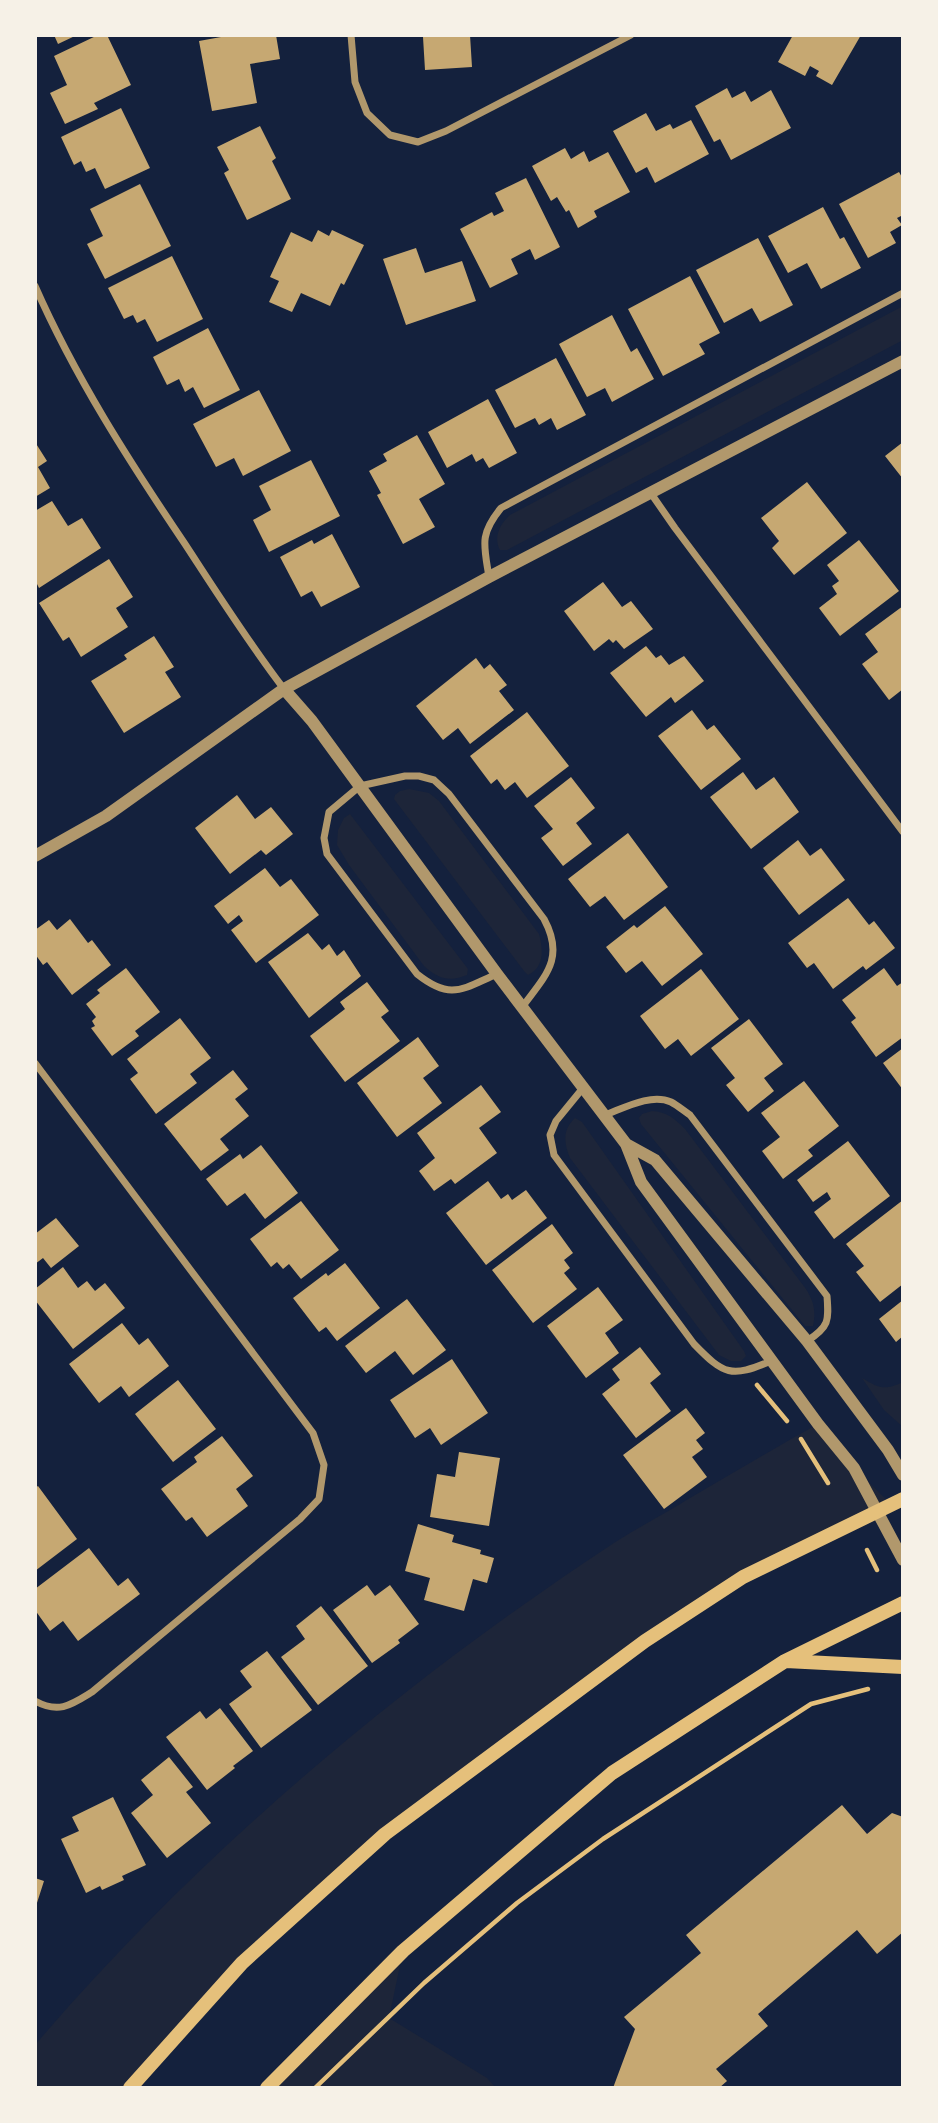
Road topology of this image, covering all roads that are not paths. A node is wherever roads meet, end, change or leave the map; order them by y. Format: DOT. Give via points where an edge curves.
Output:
graph roads {
  1 [pos="351,35"];
  2 [pos="631,35"];
  3 [pos="35,286"];
  4 [pos="903,293"];
  5 [pos="903,361"];
  6 [pos="650,492"];
  7 [pos="489,577"];
  8 [pos="284,689"];
  9 [pos="360,786"];
  10 [pos="903,832"];
  11 [pos="35,856"];
  12 [pos="497,974"];
  13 [pos="523,1006"];
  14 [pos="35,1063"];
  15 [pos="583,1088"];
  16 [pos="605,1115"];
  17 [pos="626,1144"];
  18 [pos="807,1341"];
  19 [pos="772,1361"];
  20 [pos="903,1475"];
  21 [pos="903,1499"];
  22 [pos="877,1512"];
  23 [pos="903,1560"];
  24 [pos="903,1602"];
  25 [pos="785,1661"];
  26 [pos="903,1667"];
  27 [pos="35,1701"];
  28 [pos="130,2088"];
  29 [pos="267,2088"];
  1 -- 2 [label="street" via="355,82 367,113 390,135 418,142"];
  3 -- 8 [label="street" via="55,331 142,479"];
  4 -- 7 [label="street" via="501,508 484,540"];
  5 -- 6 [label="street"];
  6 -- 7 [label="street"];
  6 -- 10 [label="street"];
  7 -- 8 [label="street"];
  8 -- 9 [label="street"];
  8 -- 11 [label="street" via="106,816"];
  9 -- 12 [label="street"];
  9 -- 12 [label="street" via="330,812 324,838 327,854 417,974 432,986 459,990"];
  9 -- 13 [label="street" via="405,776 435,780 544,919 555,950 549,971"];
  12 -- 13 [label="street"];
  13 -- 15 [label="street"];
  14 -- 27 [label="street" via="313,1433 324,1465 319,1499 300,1519 92,1692 67,1707 46,1707"];
  15 -- 16 [label="street"];
  15 -- 19 [label="street" via="556,1121 550,1135 554,1155 714,1365 746,1372"];
  16 -- 17 [label="street"];
  16 -- 18 [label="street" via="660,1099 690,1115 827,1296 828,1315 822,1331"];
  17 -- 18 [label="street" via="655,1160"];
  17 -- 19 [label="street" via="640,1182"];
  18 -- 20 [label="street"];
  19 -- 22 [label="street" via="854,1468"];
  21 -- 22 [label="main road"];
  22 -- 23 [label="street"];
  22 -- 28 [label="main road" via="743,1577 645,1641 385,1834 242,1963"];
  24 -- 25 [label="main road"];
  25 -- 26 [label="main road"];
  25 -- 29 [label="main road" via="612,1773 403,1951"];
}
